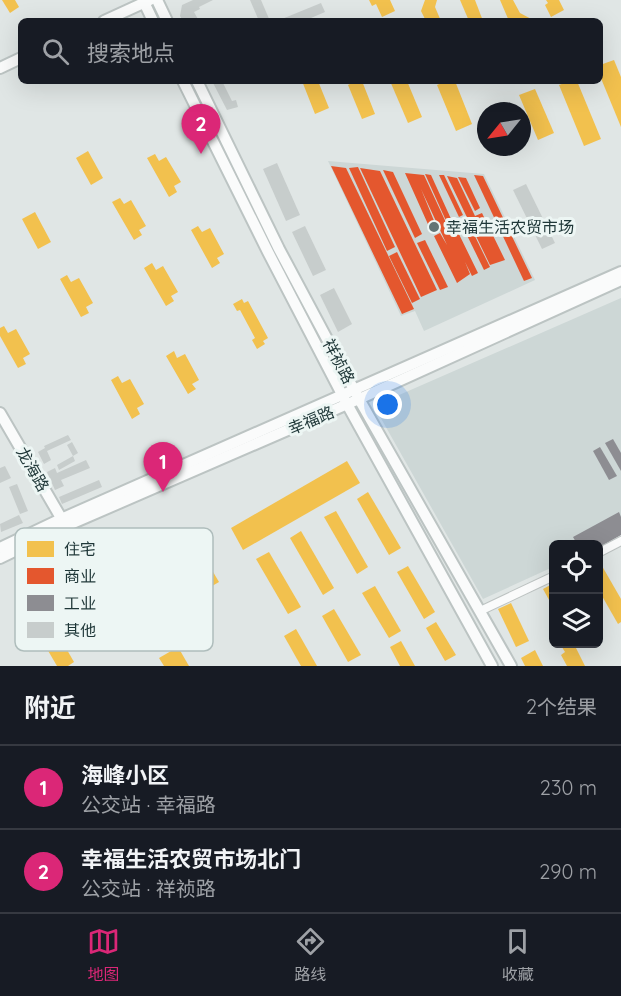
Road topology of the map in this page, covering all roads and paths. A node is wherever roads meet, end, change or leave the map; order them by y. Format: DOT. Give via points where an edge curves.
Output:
graph roads {
  1 [pos="157,0"];
  2 [pos="146,1"];
  3 [pos="110,18"];
  4 [pos="152,18"];
  5 [pos="166,18"];
  6 [pos="18,59"];
  7 [pos="0,68"];
  8 [pos="184,84"];
  9 [pos="197,84"];
  10 [pos="621,272"];
  11 [pos="621,280"];
  12 [pos="357,394"];
  13 [pos="345,400"];
  14 [pos="0,413"];
  15 [pos="63,522"];
  16 [pos="48,528"];
  17 [pos="52,528"];
  18 [pos="621,541"];
  19 [pos="15,542"];
  20 [pos="0,548"];
  21 [pos="15,549"];
  22 [pos="603,551"];
  23 [pos="0,558"];
  24 [pos="549,578"];
  25 [pos="480,611"];
  26 [pos="492,666"];
  27 [pos="511,666"];
  1 -- 5 [label="street"];
  2 -- 3 [label="street"];
  2 -- 4 [label="street"];
  6 -- 7 [label="street"];
  8 -- 13 [label="street, 祥祯路"];
  9 -- 12 [label="street, 祥祯路" via="279,249"];
  10 -- 12 [label="street, 幸福路"];
  11 -- 12 [label="street, 幸福路"];
  12 -- 13 [label="street, 幸福路"];
  12 -- 25 [label="street, 祥祯路"];
  13 -- 15 [label="street, 幸福路"];
  13 -- 26 [label="street, 祥祯路"];
  14 -- 15 [label="street, 龙海路"];
  15 -- 16 [label="street, 幸福路"];
  15 -- 17 [label="street, 幸福路"];
  18 -- 22 [label="street"];
  19 -- 20 [label="street, 幸福路"];
  21 -- 23 [label="street, 幸福路"];
  24 -- 25 [label="street"];
  25 -- 27 [label="street, 祥祯路"];
}
